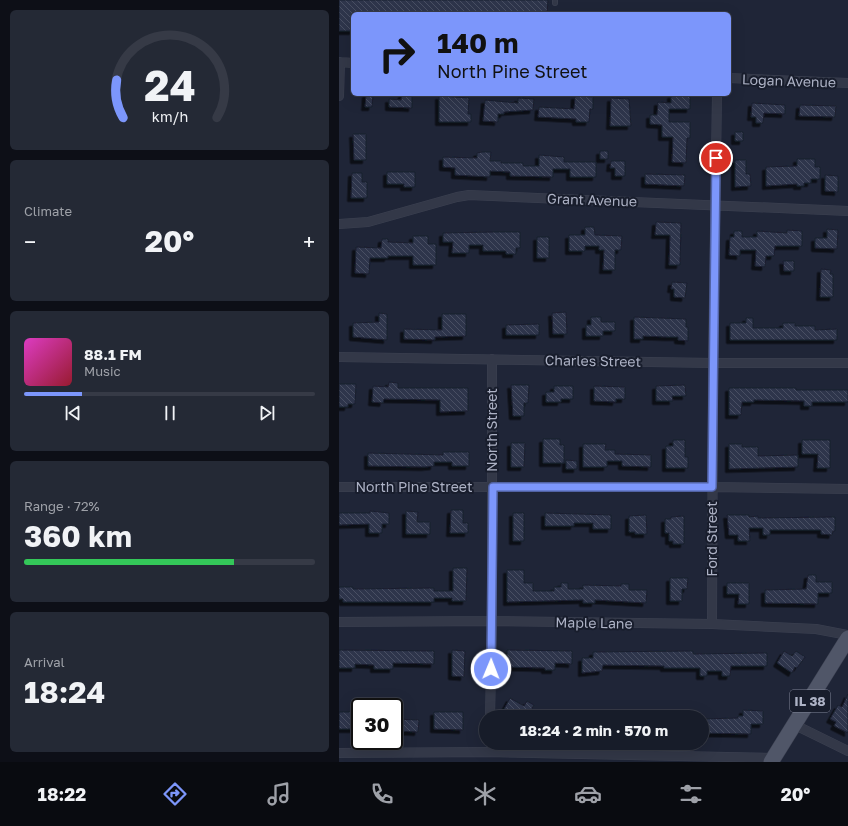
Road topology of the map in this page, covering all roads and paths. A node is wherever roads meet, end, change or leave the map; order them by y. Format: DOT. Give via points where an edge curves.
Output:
graph roads {
  1 [pos="339,62"];
  2 [pos="351,63"];
  3 [pos="731,78"];
  4 [pos="848,83"];
  5 [pos="339,96"];
  6 [pos="717,96"];
  7 [pos="715,206"];
  8 [pos="848,211"];
  9 [pos="339,224"];
  10 [pos="339,357"];
  11 [pos="492,360"];
  12 [pos="713,363"];
  13 [pos="848,363"];
  14 [pos="339,487"];
  15 [pos="493,487"];
  16 [pos="712,487"];
  17 [pos="848,490"];
  18 [pos="493,621"];
  19 [pos="339,622"];
  20 [pos="712,624"];
  21 [pos="848,635"];
  22 [pos="848,638"];
  23 [pos="490,710"];
  24 [pos="795,726"];
  25 [pos="479,748"];
  26 [pos="536,750"];
  27 [pos="848,751"];
  28 [pos="339,753"];
  29 [pos="773,760"];
  1 -- 2 [label="street"];
  1 -- 5 [label="street"];
  3 -- 4 [label="street, Logan Avenue"];
  6 -- 7 [label="street, Ford Street"];
  7 -- 8 [label="street, Grant Avenue"];
  7 -- 9 [label="street, Grant Avenue" via="469,195 367,222"];
  7 -- 12 [label="street, Ford Street"];
  10 -- 11 [label="street, Charles Street"];
  11 -- 12 [label="street, Charles Street"];
  11 -- 15 [label="street, North Street"];
  12 -- 13 [label="street, Charles Street"];
  12 -- 16 [label="street, Ford Street"];
  14 -- 15 [label="street, North Pine Street"];
  15 -- 16 [label="street, North Pine Street"];
  15 -- 18 [label="street, North Street"];
  16 -- 17 [label="street, North Pine Street"];
  16 -- 20 [label="street, Ford Street"];
  18 -- 19 [label="street, Maple Lane"];
  18 -- 20 [label="street, Maple Lane"];
  18 -- 23 [label="street, North Street"];
  20 -- 21 [label="street, Maple Lane" via="816,629"];
  22 -- 24 [label="main road, IL 38"];
  24 -- 27 [label="street"];
  24 -- 29 [label="main road, IL 38"];
  25 -- 28 [label="street"];
  26 -- 29 [label="street"];
}
